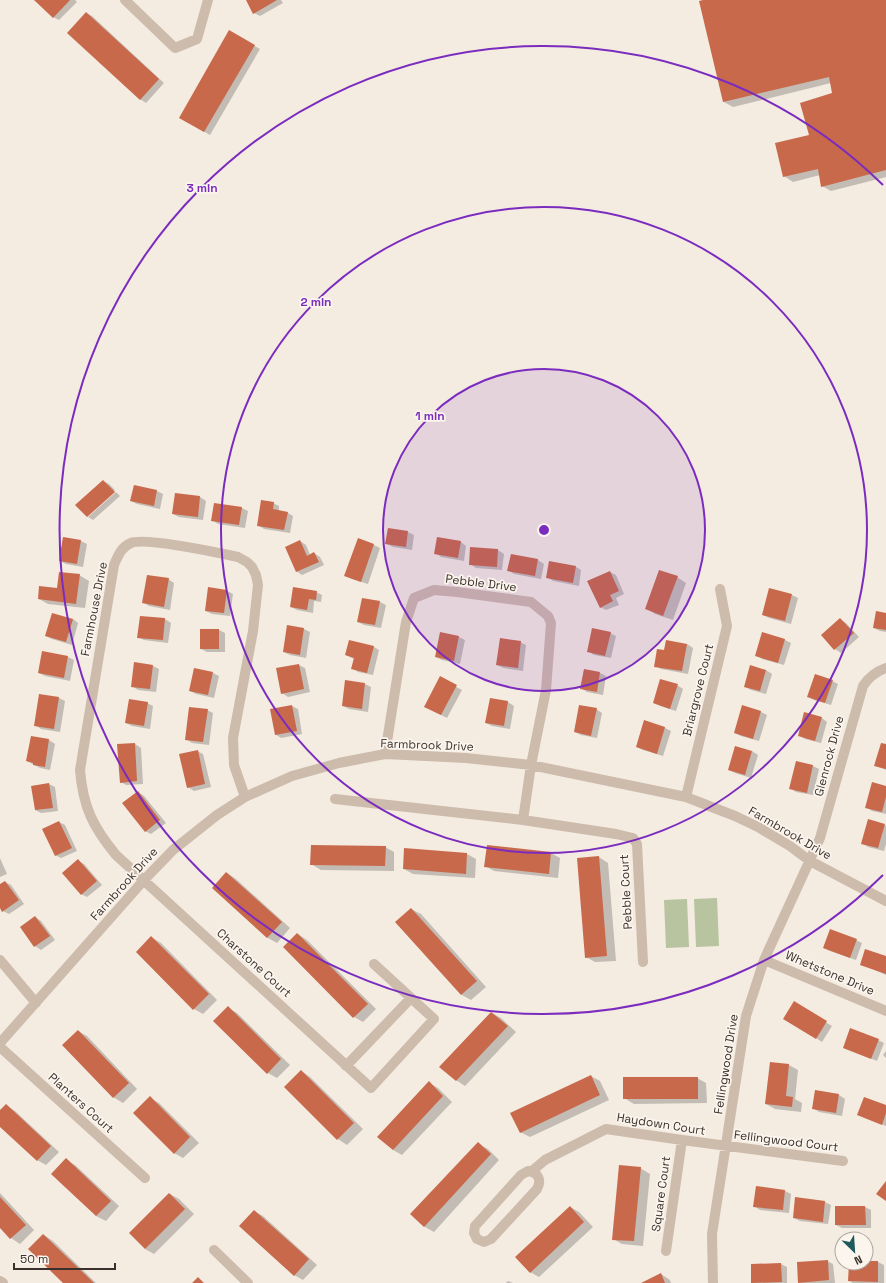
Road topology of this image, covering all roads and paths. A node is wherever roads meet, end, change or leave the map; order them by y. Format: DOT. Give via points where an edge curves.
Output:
graph roads {
  1 [pos="125,0"];
  2 [pos="208,0"];
  3 [pos="720,589"];
  4 [pos="886,668"];
  5 [pos="385,754"];
  6 [pos="531,765"];
  7 [pos="245,797"];
  8 [pos="686,797"];
  9 [pos="335,799"];
  10 [pos="523,820"];
  11 [pos="810,861"];
  12 [pos="144,880"];
  13 [pos="886,901"];
  14 [pos="0,960"];
  15 [pos="764,960"];
  16 [pos="643,962"];
  17 [pos="374,964"];
  18 [pos="411,998"];
  19 [pos="36,1003"];
  20 [pos="886,1011"];
  21 [pos="0,1043"];
  22 [pos="0,1047"];
  23 [pos="346,1066"];
  24 [pos="682,1140"];
  25 [pos="726,1146"];
  26 [pos="843,1161"];
  27 [pos="532,1171"];
  28 [pos="145,1178"];
  29 [pos="214,1250"];
  30 [pos="666,1251"];
  31 [pos="0,1281"];
  32 [pos="3,1283"];
  33 [pos="248,1283"];
  34 [pos="713,1283"];
  1 -- 2 [label="street" via="175,48 197,39"];
  3 -- 8 [label="street, Briargrove Court" via="727,626"];
  4 -- 11 [label="street, Glenrock Drive" via="869,677 863,686 820,838"];
  5 -- 6 [label="street, Farmbrook Drive" via="466,758"];
  5 -- 6 [label="street, Pebble Drive" via="406,622 414,598 434,590 532,602 548,616 551,623 546,690"];
  5 -- 7 [label="street, Farmbrook Drive" via="292,776"];
  6 -- 8 [label="street, Farmbrook Drive"];
  6 -- 10 [label="street"];
  7 -- 12 [label="street, Farmbrook Drive" via="216,815 173,850"];
  7 -- 12 [label="street, Farmhouse Drive" via="234,765 233,738 253,631 258,585 256,575 247,562 238,557 161,543 132,543 124,547 114,565 80,770 85,805 100,832 116,856"];
  8 -- 11 [label="street, Farmbrook Drive" via="758,827"];
  9 -- 10 [label="street, Pebble Court"];
  10 -- 16 [label="street, Pebble Court" via="633,838 637,844"];
  11 -- 13 [label="street, Farmbrook Drive"];
  11 -- 15 [label="street, Fellingwood Drive"];
  12 -- 19 [label="street, Farmbrook Drive"];
  12 -- 23 [label="street, Charstone Court"];
  14 -- 19 [label="street"];
  15 -- 20 [label="street, Whetstone Drive"];
  15 -- 25 [label="street, Fellingwood Drive" via="746,1016"];
  17 -- 18 [label="street, Charstone Court"];
  18 -- 23 [label="street"];
  18 -- 23 [label="street, Charstone Court" via="434,1019 371,1088"];
  19 -- 21 [label="street, Farmbrook Drive"];
  22 -- 28 [label="street, Planters Court"];
  24 -- 25 [label="street, Haydown Court"];
  24 -- 27 [label="street, Haydown Court" via="606,1129 545,1160"];
  24 -- 30 [label="street, Square Court"];
  25 -- 26 [label="street, Fellingwood Court"];
  25 -- 34 [label="street, Fellingwood Drive" via="712,1234"];
  27 -- 27 [label="street, Haydown Court" via="521,1175 475,1226 477,1240 484,1242 490,1239 537,1189 540,1181"];
  29 -- 33 [label="street"];
  31 -- 32 [label="street"];
}
